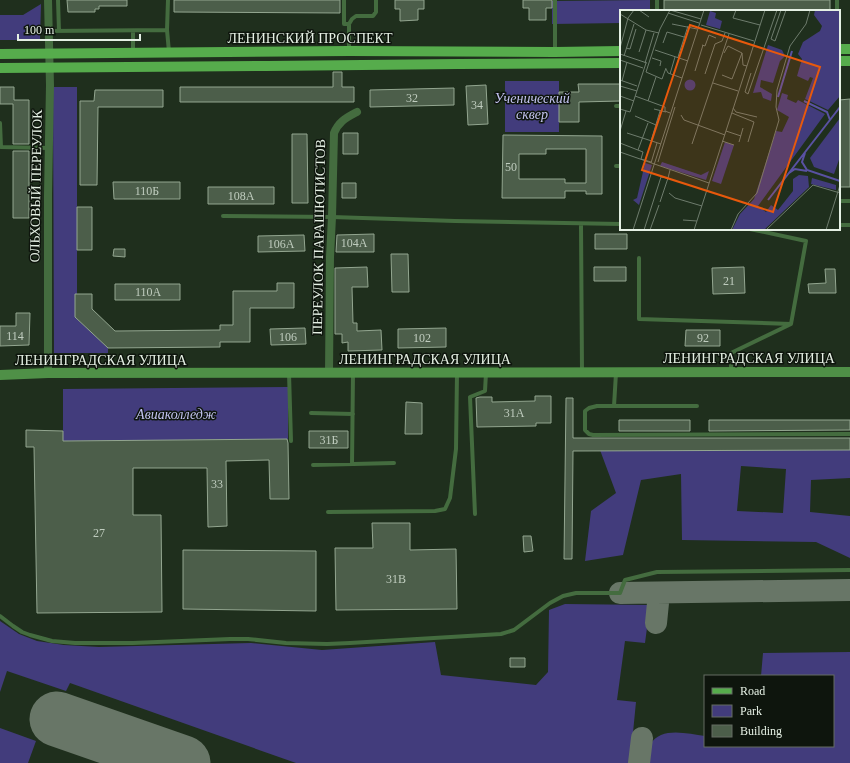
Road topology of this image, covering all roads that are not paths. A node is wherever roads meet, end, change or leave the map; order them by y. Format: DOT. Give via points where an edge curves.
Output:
graph roads {
  1 [pos="48,0"];
  2 [pos="58,0"];
  3 [pos="168,0"];
  4 [pos="344,0"];
  5 [pos="376,0"];
  6 [pos="555,0"];
  7 [pos="657,0"];
  8 [pos="656,10"];
  9 [pos="350,24"];
  10 [pos="167,30"];
  11 [pos="49,31"];
  12 [pos="59,31"];
  13 [pos="133,31"];
  14 [pos="349,51"];
  15 [pos="620,51"];
  16 [pos="169,52"];
  17 [pos="555,52"];
  18 [pos="133,53"];
  19 [pos="0,54"];
  20 [pos="49,54"];
  21 [pos="620,64"];
  22 [pos="50,67"];
  23 [pos="0,68"];
  24 [pos="357,112"];
  25 [pos="0,123"];
  26 [pos="1,148"];
  27 [pos="49,148"];
  28 [pos="223,216"];
  29 [pos="332,217"];
  30 [pos="581,224"];
  31 [pos="620,224"];
  32 [pos="755,230"];
  33 [pos="639,258"];
  34 [pos="791,324"];
  35 [pos="353,372"];
  36 [pos="457,372"];
  37 [pos="486,372"];
  38 [pos="582,372"];
  39 [pos="616,372"];
  40 [pos="731,372"];
  41 [pos="850,372"];
  42 [pos="48,373"];
  43 [pos="289,373"];
  44 [pos="329,373"];
  45 [pos="0,375"];
  46 [pos="614,406"];
  47 [pos="697,406"];
  48 [pos="311,413"];
  49 [pos="353,414"];
  50 [pos="850,434"];
  51 [pos="291,441"];
  52 [pos="394,463"];
  53 [pos="352,464"];
  54 [pos="313,466"];
  55 [pos="328,512"];
  56 [pos="476,514"];
  57 [pos="850,570"];
  58 [pos="0,616"];
  1 -- 11 [label="street, ОЛЬХОВЫЙ ПЕРЕУЛОК"];
  2 -- 12 [label="lane"];
  3 -- 10 [label="lane"];
  4 -- 9 [label="lane" via="344,24"];
  5 -- 9 [label="lane" via="376,12 372,16 356,16"];
  6 -- 17 [label="lane"];
  7 -- 8 [label="lane"];
  9 -- 14 [label="lane"];
  10 -- 13 [label="lane"];
  10 -- 16 [label="lane"];
  11 -- 12 [label="lane"];
  11 -- 20 [label="street, ОЛЬХОВЫЙ ПЕРЕУЛОК"];
  12 -- 13 [label="lane"];
  13 -- 18 [label="lane"];
  14 -- 16 [label="main road, ЛЕНИНСКИЙ ПРОСПЕКТ"];
  14 -- 17 [label="main road, ЛЕНИНСКИЙ ПРОСПЕКТ"];
  15 -- 17 [label="main road, ЛЕНИНСКИЙ ПРОСПЕКТ"];
  16 -- 18 [label="main road, ЛЕНИНСКИЙ ПРОСПЕКТ"];
  18 -- 20 [label="main road, ЛЕНИНСКИЙ ПРОСПЕКТ"];
  19 -- 20 [label="main road, ЛЕНИНСКИЙ ПРОСПЕКТ"];
  20 -- 22 [label="street, ОЛЬХОВЫЙ ПЕРЕУЛОК"];
  21 -- 22 [label="main road, ЛЕНИНСКИЙ ПРОСПЕКТ"];
  22 -- 23 [label="main road, ЛЕНИНСКИЙ ПРОСПЕКТ"];
  22 -- 27 [label="street, ОЛЬХОВЫЙ ПЕРЕУЛОК"];
  24 -- 29 [label="street, ПЕРЕУЛОК ПАРАШЮТИСТОВ" via="337,125 334,132"];
  25 -- 26 [label="lane"];
  26 -- 27 [label="lane"];
  27 -- 42 [label="street, ОЛЬХОВЫЙ ПЕРЕУЛОК"];
  28 -- 29 [label="lane"];
  29 -- 30 [label="lane"];
  29 -- 44 [label="street, ПЕРЕУЛОК ПАРАШЮТИСТОВ"];
  30 -- 31 [label="lane"];
  30 -- 38 [label="lane"];
  32 -- 34 [label="lane" via="806,241"];
  33 -- 34 [label="lane" via="639,319"];
  34 -- 40 [label="lane" via="731,353"];
  35 -- 36 [label="main road, ЛЕНИНГРАДСКАЯ УЛИЦА"];
  35 -- 44 [label="main road, ЛЕНИНГРАДСКАЯ УЛИЦА"];
  35 -- 49 [label="lane"];
  36 -- 37 [label="main road, ЛЕНИНГРАДСКАЯ УЛИЦА"];
  36 -- 55 [label="lane" via="456,449 450,498 445,509 435,512"];
  37 -- 38 [label="main road, ЛЕНИНГРАДСКАЯ УЛИЦА"];
  37 -- 56 [label="lane" via="485,391 470,397"];
  38 -- 39 [label="main road, ЛЕНИНГРАДСКАЯ УЛИЦА"];
  39 -- 40 [label="main road, ЛЕНИНГРАДСКАЯ УЛИЦА"];
  39 -- 46 [label="lane"];
  40 -- 41 [label="main road, ЛЕНИНГРАДСКАЯ УЛИЦА"];
  42 -- 43 [label="main road, ЛЕНИНГРАДСКАЯ УЛИЦА"];
  42 -- 45 [label="main road, ЛЕНИНГРАДСКАЯ УЛИЦА"];
  43 -- 44 [label="main road, ЛЕНИНГРАДСКАЯ УЛИЦА"];
  43 -- 51 [label="lane"];
  46 -- 47 [label="lane"];
  46 -- 50 [label="lane" via="589,408 585,412 585,430 593,435"];
  48 -- 49 [label="lane"];
  49 -- 53 [label="lane"];
  52 -- 53 [label="lane"];
  53 -- 54 [label="lane"];
  57 -- 58 [label="lane" via="656,572 625,580 620,593 576,593 563,596 514,630 501,634 350,643 286,643 248,639 75,643 52,641 22,632"];
}
